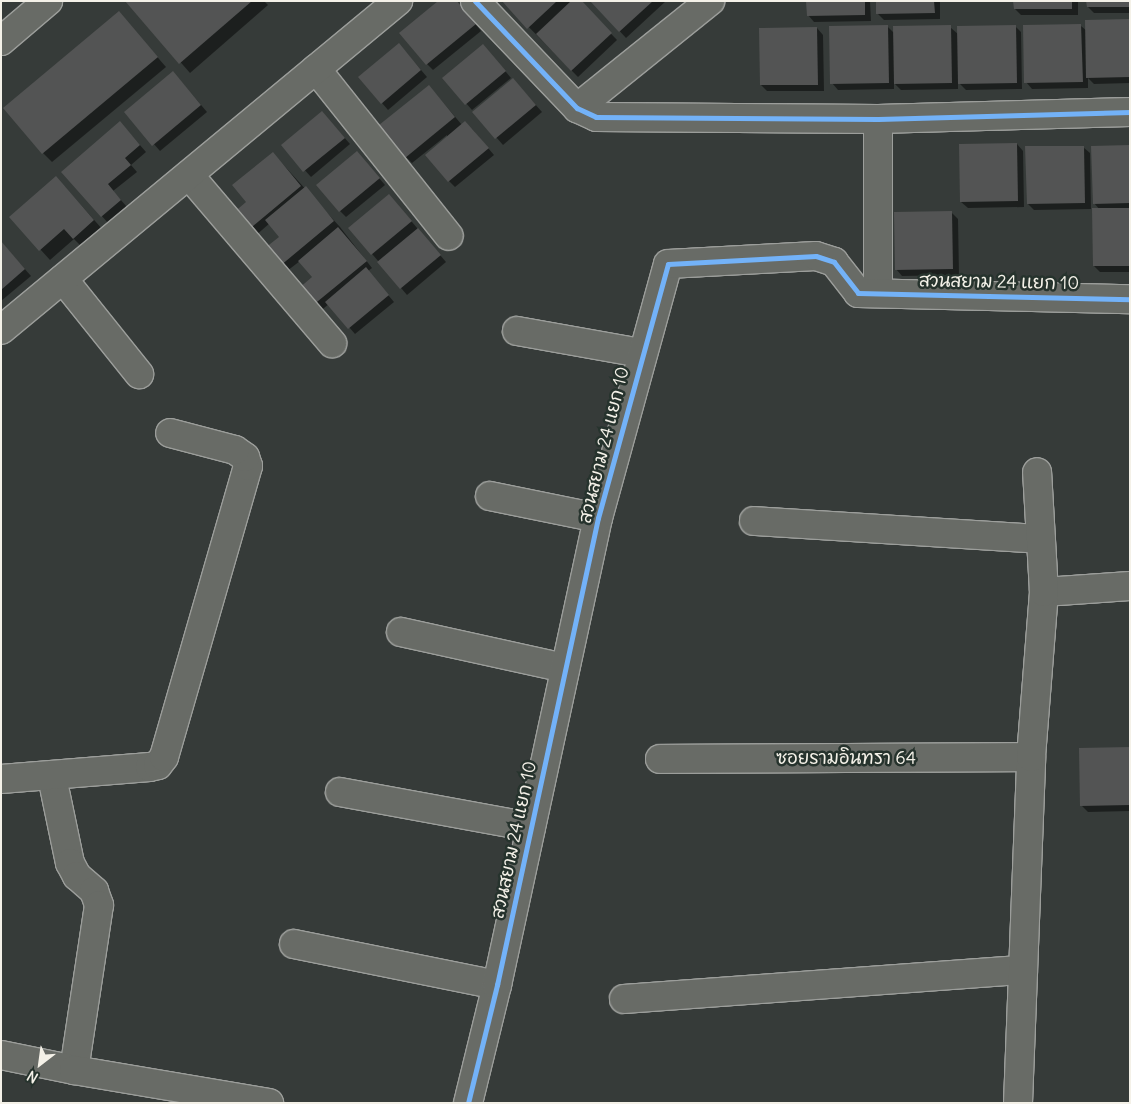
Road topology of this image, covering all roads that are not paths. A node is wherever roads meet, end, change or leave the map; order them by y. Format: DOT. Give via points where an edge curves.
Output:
graph roads {
  1 [pos="48,1"];
  2 [pos="398,1"];
  3 [pos="476,1"];
  4 [pos="710,1"];
  5 [pos="1,41"];
  6 [pos="316,68"];
  7 [pos="578,108"];
  8 [pos="1130,112"];
  9 [pos="878,119"];
  10 [pos="189,174"];
  11 [pos="449,236"];
  12 [pos="63,279"];
  13 [pos="878,294"];
  14 [pos="1130,299"];
  15 [pos="1,330"];
  16 [pos="517,331"];
  17 [pos="332,343"];
  18 [pos="642,354"];
  19 [pos="139,374"];
  20 [pos="170,433"];
  21 [pos="1037,472"];
  22 [pos="490,496"];
  23 [pos="598,518"];
  24 [pos="754,521"];
  25 [pos="1040,539"];
  26 [pos="1130,586"];
  27 [pos="1044,592"];
  28 [pos="401,632"];
  29 [pos="565,668"];
  30 [pos="1031,757"];
  31 [pos="660,759"];
  32 [pos="52,777"];
  33 [pos="1,779"];
  34 [pos="340,792"];
  35 [pos="531,827"];
  36 [pos="294,944"];
  37 [pos="1023,970"];
  38 [pos="497,985"];
  39 [pos="624,999"];
  40 [pos="1,1055"];
  41 [pos="74,1070"];
  42 [pos="198,1096"];
  43 [pos="269,1103"];
  44 [pos="468,1103"];
  45 [pos="1018,1103"];
  1 -- 5 [label="street"];
  2 -- 6 [label="street"];
  3 -- 7 [label="street"];
  4 -- 7 [label="street"];
  6 -- 10 [label="street"];
  6 -- 11 [label="street"];
  7 -- 9 [label="street" via="596,117"];
  8 -- 9 [label="street"];
  9 -- 13 [label="street"];
  10 -- 12 [label="street"];
  10 -- 17 [label="street"];
  12 -- 15 [label="street"];
  12 -- 19 [label="street"];
  13 -- 14 [label="street, สวนสยาม 24 แยก 10"];
  13 -- 18 [label="street, สวนสยาม 24 แยก 10" via="855,292 834,262 816,256 668,264"];
  16 -- 18 [label="street"];
  18 -- 23 [label="street, สวนสยาม 24 แยก 10"];
  20 -- 32 [label="street" via="236,450 245,457 248,466 164,757 158,765 150,767"];
  21 -- 25 [label="street"];
  22 -- 23 [label="street"];
  23 -- 29 [label="street, สวนสยาม 24 แยก 10"];
  24 -- 25 [label="street"];
  25 -- 27 [label="street"];
  26 -- 27 [label="street"];
  27 -- 30 [label="street"];
  28 -- 29 [label="street"];
  29 -- 35 [label="street, สวนสยาม 24 แยก 10"];
  30 -- 31 [label="street, ซอยรามอินทรา 64"];
  30 -- 37 [label="street"];
  32 -- 33 [label="street"];
  32 -- 41 [label="street" via="70,863 77,876 94,891 98,905"];
  34 -- 35 [label="street"];
  35 -- 38 [label="street, สวนสยาม 24 แยก 10"];
  36 -- 38 [label="street"];
  37 -- 39 [label="street"];
  37 -- 45 [label="street"];
  38 -- 44 [label="street, สวนสยาม 24 แยก 10"];
  40 -- 41 [label="street"];
  41 -- 42 [label="street"];
  42 -- 43 [label="street"];
}
